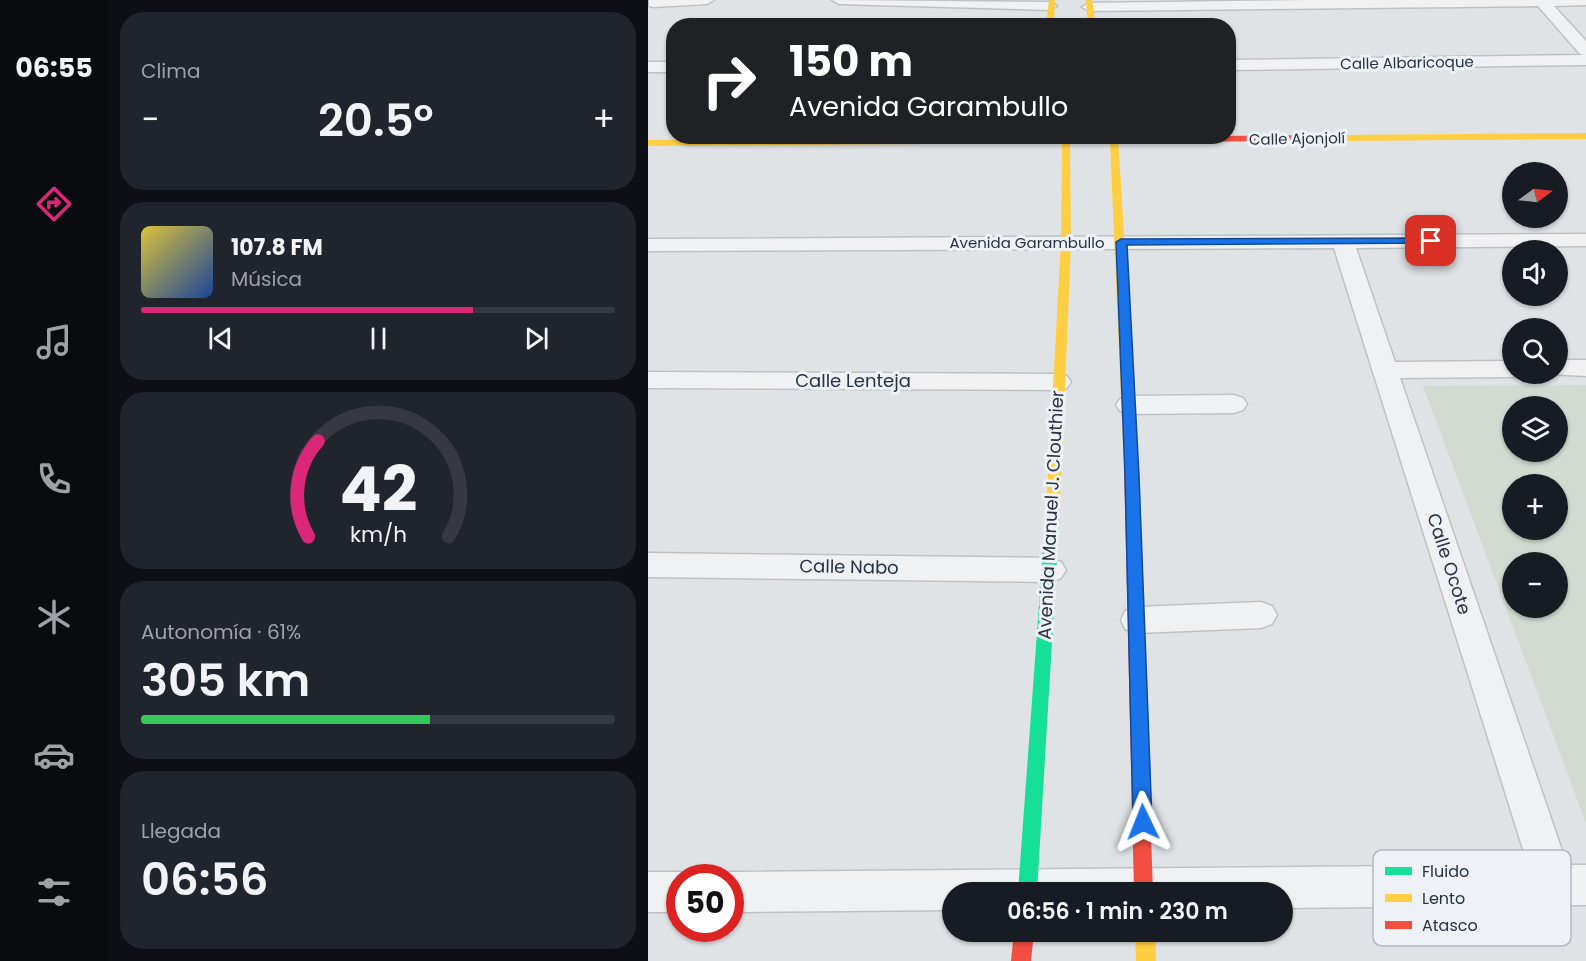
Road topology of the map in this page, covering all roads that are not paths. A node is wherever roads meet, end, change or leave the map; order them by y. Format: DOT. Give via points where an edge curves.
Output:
graph roads {
  1 [pos="707,0"];
  2 [pos="839,0"];
  3 [pos="1541,0"];
  4 [pos="1370,1"];
  5 [pos="1586,1"];
  6 [pos="1230,2"];
  7 [pos="1051,3"];
  8 [pos="1089,3"];
  9 [pos="652,6"];
  10 [pos="1050,18"];
  11 [pos="1091,18"];
  12 [pos="1586,51"];
  13 [pos="1586,60"];
  14 [pos="1236,65"];
  15 [pos="648,67"];
  16 [pos="666,67"];
  17 [pos="1586,136"];
  18 [pos="1236,138"];
  19 [pos="648,143"];
  20 [pos="666,143"];
  21 [pos="1066,144"];
  22 [pos="1115,144"];
  23 [pos="1586,240"];
  24 [pos="1121,242"];
  25 [pos="1343,242"];
  26 [pos="1066,243"];
  27 [pos="649,249"];
  28 [pos="1568,368"];
  29 [pos="1586,368"];
  30 [pos="1502,369"];
  31 [pos="1385,370"];
  32 [pos="648,380"];
  33 [pos="1058,382"];
  34 [pos="1234,404"];
  35 [pos="1129,405"];
  36 [pos="648,565"];
  37 [pos="1050,570"];
  38 [pos="1261,615"];
  39 [pos="1137,620"];
  40 [pos="1557,850"];
  41 [pos="1029,882"];
  42 [pos="1144,882"];
  43 [pos="1373,888"];
  44 [pos="1293,889"];
  45 [pos="942,891"];
  46 [pos="648,892"];
  47 [pos="666,892"];
  48 [pos="744,892"];
  49 [pos="1023,942"];
  50 [pos="1145,942"];
  51 [pos="1021,961"];
  52 [pos="1146,961"];
  1 -- 9 [label="street"];
  2 -- 7 [label="street"];
  3 -- 4 [label="street"];
  3 -- 5 [label="street"];
  3 -- 12 [label="street"];
  4 -- 6 [label="street"];
  6 -- 8 [label="street"];
  7 -- 10 [label="main road"];
  8 -- 11 [label="main road"];
  13 -- 14 [label="street, Calle Albaricoque"];
  15 -- 16 [label="street"];
  17 -- 18 [label="main road, Calle Ajonjolí"];
  19 -- 20 [label="main road, Calle Ajonjolí"];
  21 -- 26 [label="main road, Avenida Manuel J. Clouthier"];
  22 -- 24 [label="main road"];
  23 -- 25 [label="street, Avenida Garambullo"];
  24 -- 25 [label="street, Avenida Garambullo"];
  24 -- 26 [label="street, Avenida Garambullo"];
  24 -- 35 [label="main road"];
  25 -- 31 [label="street, Calle Ocote"];
  26 -- 27 [label="street, Avenida Garambullo"];
  26 -- 33 [label="main road, Avenida Manuel J. Clouthier"];
  28 -- 29 [label="street"];
  30 -- 31 [label="street"];
  31 -- 40 [label="street, Calle Ocote"];
  32 -- 33 [label="street, Calle Lenteja"];
  33 -- 37 [label="main road, Avenida Manuel J. Clouthier"];
  34 -- 35 [label="street"];
  35 -- 39 [label="main road"];
  36 -- 37 [label="street, Calle Nabo"];
  37 -- 41 [label="main road, Avenida Manuel J. Clouthier"];
  38 -- 39 [label="street"];
  39 -- 42 [label="main road"];
  43 -- 44 [label="street"];
  45 -- 48 [label="street"];
  46 -- 47 [label="street"];
  49 -- 51 [label="main road"];
  50 -- 52 [label="main road"];
}
